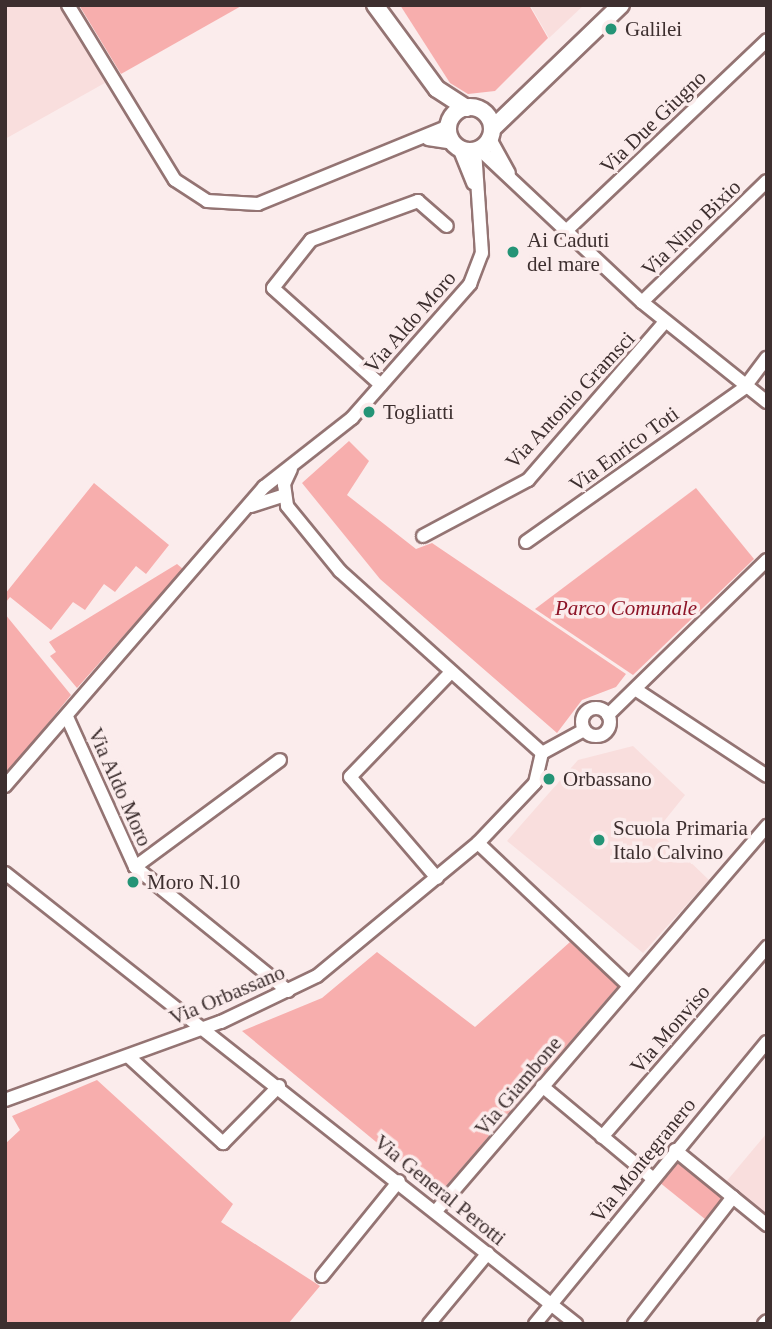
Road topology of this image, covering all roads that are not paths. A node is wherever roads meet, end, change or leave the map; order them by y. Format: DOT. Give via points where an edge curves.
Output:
graph roads {
  1 [pos="68,5"];
  2 [pos="374,5"];
  3 [pos="621,5"];
  4 [pos="767,40"];
  5 [pos="437,89"];
  6 [pos="515,102"];
  7 [pos="474,109"];
  8 [pos="450,123"];
  9 [pos="428,139"];
  10 [pos="475,143"];
  11 [pos="495,166"];
  12 [pos="476,171"];
  13 [pos="511,177"];
  14 [pos="767,181"];
  15 [pos="476,189"];
  16 [pos="447,226"];
  17 [pos="565,232"];
  18 [pos="642,302"];
  19 [pos="665,322"];
  20 [pos="767,358"];
  21 [pos="382,385"];
  22 [pos="744,387"];
  23 [pos="767,402"];
  24 [pos="295,464"];
  25 [pos="284,495"];
  26 [pos="247,509"];
  27 [pos="423,536"];
  28 [pos="526,542"];
  29 [pos="767,560"];
  30 [pos="451,672"];
  31 [pos="638,691"];
  32 [pos="608,715"];
  33 [pos="66,717"];
  34 [pos="584,730"];
  35 [pos="542,753"];
  36 [pos="280,760"];
  37 [pos="767,776"];
  38 [pos="5,786"];
  39 [pos="767,826"];
  40 [pos="478,843"];
  41 [pos="135,867"];
  42 [pos="5,873"];
  43 [pos="437,878"];
  44 [pos="767,947"];
  45 [pos="629,986"];
  46 [pos="288,991"];
  47 [pos="206,1028"];
  48 [pos="767,1041"];
  49 [pos="128,1056"];
  50 [pos="279,1086"];
  51 [pos="542,1086"];
  52 [pos="5,1100"];
  53 [pos="602,1137"];
  54 [pos="675,1150"];
  55 [pos="652,1178"];
  56 [pos="399,1181"];
  57 [pos="733,1198"];
  58 [pos="436,1211"];
  59 [pos="767,1225"];
  60 [pos="488,1253"];
  61 [pos="323,1276"];
  62 [pos="551,1304"];
  63 [pos="429,1324"];
  64 [pos="535,1324"];
  65 [pos="576,1324"];
  66 [pos="634,1324"];
  1 -- 9 [label="street" via="175,180 207,201 258,204"];
  2 -- 5 [label="street"];
  3 -- 6 [label="street"];
  4 -- 17 [label="street, Via Due Giugno"];
  5 -- 7 [label="street"];
  5 -- 8 [label="street"];
  6 -- 7 [label="street"];
  6 -- 10 [label="street"];
  7 -- 8 [label="street"];
  7 -- 10 [label="street"];
  8 -- 9 [label="street"];
  8 -- 10 [label="street"];
  9 -- 10 [label="street"];
  10 -- 11 [label="street"];
  10 -- 12 [label="street, Via Aldo Moro"];
  10 -- 13 [label="street"];
  10 -- 15 [label="street, Via Aldo Moro"];
  11 -- 12 [label="street"];
  11 -- 13 [label="street"];
  12 -- 15 [label="street, Via Aldo Moro"];
  13 -- 17 [label="street"];
  14 -- 18 [label="street, Via Nino Bixio"];
  15 -- 21 [label="street, Via Aldo Moro" via="479,271"];
  16 -- 21 [label="street" via="418,201 406,205 312,240 273,288"];
  17 -- 18 [label="street"];
  18 -- 19 [label="street"];
  19 -- 22 [label="street"];
  19 -- 27 [label="street, Via Antonio Gramsci" via="528,480"];
  20 -- 22 [label="street, Via Enrico Toti"];
  21 -- 24 [label="street, Via Aldo Moro" via="352,418"];
  22 -- 23 [label="street"];
  22 -- 28 [label="street, Via Enrico Toti"];
  24 -- 25 [label="street"];
  24 -- 26 [label="street, Via Aldo Moro"];
  25 -- 26 [label="street, Via Aldo Moro"];
  25 -- 30 [label="street" via="340,571"];
  26 -- 33 [label="street, Via Aldo Moro"];
  29 -- 31 [label="street" via="689,632"];
  30 -- 35 [label="street"];
  30 -- 43 [label="street" via="350,777"];
  31 -- 32 [label="street"];
  31 -- 37 [label="street"];
  32 -- 34 [label="street" via="604,733"];
  32 -- 34 [label="street" via="587,711"];
  33 -- 38 [label="street"];
  33 -- 41 [label="street, Via Aldo Moro"];
  34 -- 35 [label="street"];
  35 -- 40 [label="street, Via Orbassano" via="534,783"];
  36 -- 41 [label="street"];
  39 -- 45 [label="street, Via Giambone"];
  40 -- 43 [label="street, Via Orbassano"];
  40 -- 45 [label="street"];
  41 -- 46 [label="street, Via Aldo Moro"];
  42 -- 47 [label="street, Via General Perotti"];
  43 -- 46 [label="street, Via Orbassano" via="317,976"];
  44 -- 53 [label="street, Via Monviso"];
  45 -- 51 [label="street, Via Giambone"];
  46 -- 47 [label="street, Via Orbassano"];
  47 -- 49 [label="street, Via Orbassano"];
  47 -- 50 [label="street, Via General Perotti"];
  48 -- 54 [label="street, Via Montegranero"];
  49 -- 50 [label="street" via="223,1143"];
  49 -- 52 [label="street, Via Orbassano"];
  50 -- 56 [label="street, Via General Perotti"];
  51 -- 53 [label="street"];
  51 -- 58 [label="street, Via Giambone"];
  53 -- 55 [label="street"];
  54 -- 55 [label="street, Via Montegranero"];
  54 -- 57 [label="street"];
  55 -- 62 [label="street, Via Montegranero"];
  56 -- 58 [label="street, Via General Perotti"];
  56 -- 61 [label="street"];
  57 -- 59 [label="street"];
  57 -- 66 [label="street"];
  58 -- 60 [label="street, Via General Perotti"];
  60 -- 62 [label="street, Via General Perotti"];
  60 -- 63 [label="street"];
  62 -- 64 [label="street, Via Montegranero"];
  62 -- 65 [label="street, Via General Perotti"];
}
